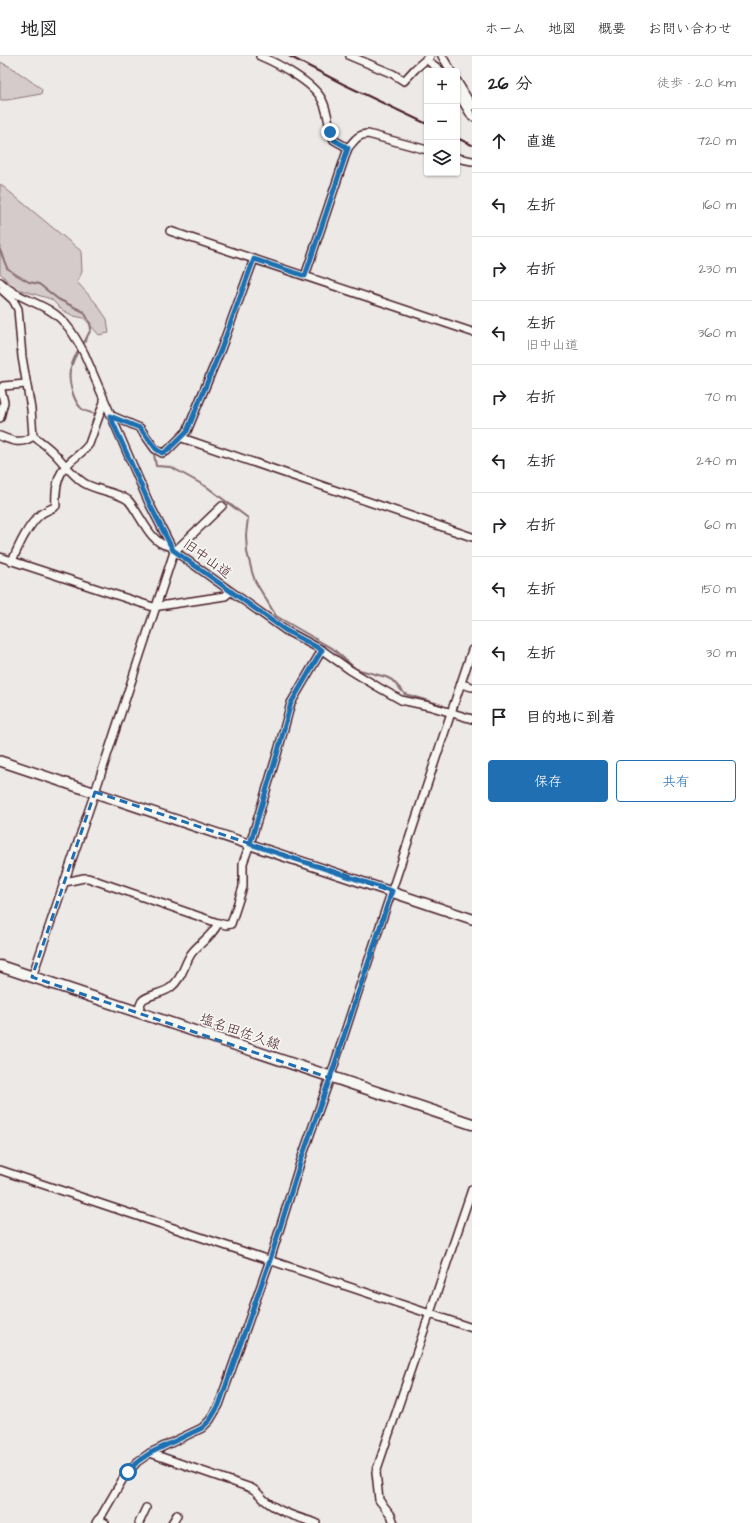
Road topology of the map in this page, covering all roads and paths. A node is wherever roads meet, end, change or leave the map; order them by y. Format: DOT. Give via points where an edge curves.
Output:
graph roads {
  1 [pos="260,56"];
  2 [pos="350,56"];
  3 [pos="442,56"];
  4 [pos="428,58"];
  5 [pos="438,68"];
  6 [pos="449,68"];
  7 [pos="460,86"];
  8 [pos="460,97"];
  9 [pos="472,106"];
  10 [pos="472,117"];
  11 [pos="348,148"];
  12 [pos="424,149"];
  13 [pos="460,159"];
  14 [pos="472,161"];
  15 [pos="170,231"];
  16 [pos="254,259"];
  17 [pos="305,276"];
  18 [pos="0,282"];
  19 [pos="0,288"];
  20 [pos="472,332"];
  21 [pos="26,384"];
  22 [pos="0,390"];
  23 [pos="104,402"];
  24 [pos="110,416"];
  25 [pos="0,418"];
  26 [pos="0,436"];
  27 [pos="33,436"];
  28 [pos="182,438"];
  29 [pos="66,466"];
  30 [pos="222,506"];
  31 [pos="472,537"];
  32 [pos="169,546"];
  33 [pos="174,552"];
  34 [pos="0,557"];
  35 [pos="12,561"];
  36 [pos="230,592"];
  37 [pos="157,608"];
  38 [pos="322,650"];
  39 [pos="472,650"];
  40 [pos="460,684"];
  41 [pos="472,687"];
  42 [pos="451,713"];
  43 [pos="472,719"];
  44 [pos="0,761"];
  45 [pos="96,792"];
  46 [pos="250,844"];
  47 [pos="64,882"];
  48 [pos="392,891"];
  49 [pos="472,919"];
  50 [pos="218,923"];
  51 [pos="0,966"];
  52 [pos="32,977"];
  53 [pos="138,1012"];
  54 [pos="330,1078"];
  55 [pos="472,1124"];
  56 [pos="0,1170"];
  57 [pos="472,1189"];
  58 [pos="270,1260"];
  59 [pos="430,1314"];
  60 [pos="472,1328"];
  61 [pos="150,1453"];
  62 [pos="146,1508"];
  63 [pos="176,1515"];
  64 [pos="100,1522"];
  65 [pos="139,1523"];
  66 [pos="172,1523"];
  67 [pos="316,1523"];
  68 [pos="394,1523"];
  1 -- 11 [label="street" via="283,67 317,92 334,140"];
  2 -- 4 [label="street" via="404,81"];
  3 -- 6 [label="street"];
  4 -- 5 [label="street"];
  7 -- 9 [label="street"];
  8 -- 10 [label="street"];
  11 -- 12 [label="street" via="362,134 368,134"];
  11 -- 17 [label="street"];
  13 -- 14 [label="street"];
  15 -- 16 [label="street"];
  16 -- 17 [label="street"];
  16 -- 28 [label="street" via="221,349"];
  17 -- 20 [label="street"];
  18 -- 23 [label="street, 旧中山道" via="19,297 50,310 65,323 82,349"];
  19 -- 21 [label="street" via="17,306"];
  21 -- 22 [label="street" via="3,386"];
  21 -- 27 [label="street"];
  22 -- 25 [label="street" via="4,402"];
  23 -- 24 [label="street, 旧中山道"];
  23 -- 29 [label="street" via="89,444"];
  24 -- 28 [label="street" via="140,428 158,452 167,451"];
  24 -- 32 [label="street, 旧中山道"];
  26 -- 27 [label="street" via="18,442"];
  27 -- 29 [label="street"];
  28 -- 31 [label="street"];
  29 -- 32 [label="street" via="90,486 128,500 156,539"];
  29 -- 35 [label="street" via="56,487 56,506 36,519"];
  30 -- 33 [label="street"];
  32 -- 33 [label="street, 旧中山道"];
  33 -- 36 [label="street, 旧中山道"];
  33 -- 37 [label="street"];
  34 -- 35 [label="street"];
  35 -- 37 [label="street"];
  36 -- 37 [label="street" via="225,596"];
  36 -- 38 [label="street, 旧中山道" via="285,630"];
  37 -- 45 [label="street"];
  38 -- 42 [label="street, 旧中山道" via="394,696"];
  38 -- 46 [label="street" via="291,703"];
  39 -- 40 [label="street"];
  40 -- 41 [label="street"];
  40 -- 42 [label="street"];
  42 -- 43 [label="street, 旧中山道"];
  42 -- 48 [label="street"];
  44 -- 45 [label="street"];
  45 -- 46 [label="street"];
  45 -- 47 [label="street"];
  46 -- 48 [label="street"];
  46 -- 50 [label="street" via="243,863 243,887 232,921 229,925"];
  47 -- 50 [label="street" via="88,878"];
  47 -- 52 [label="street"];
  48 -- 49 [label="street"];
  48 -- 54 [label="street"];
  50 -- 53 [label="street" via="215,930 190,956 178,980 158,995 142,1000"];
  51 -- 52 [label="main road, 塩名田佐久線"];
  52 -- 53 [label="main road, 塩名田佐久線"];
  53 -- 54 [label="main road, 塩名田佐久線"];
  54 -- 55 [label="main road, 塩名田佐久線"];
  54 -- 58 [label="street"];
  56 -- 58 [label="street"];
  57 -- 59 [label="street"];
  58 -- 59 [label="street"];
  58 -- 61 [label="street" via="224,1393 214,1414 207,1424 196,1431"];
  59 -- 60 [label="street"];
  59 -- 68 [label="street" via="376,1472 379,1500"];
  61 -- 64 [label="street" via="128,1472"];
  61 -- 67 [label="street" via="251,1488 279,1510"];
  62 -- 65 [label="street"];
  63 -- 66 [label="street"];
}
